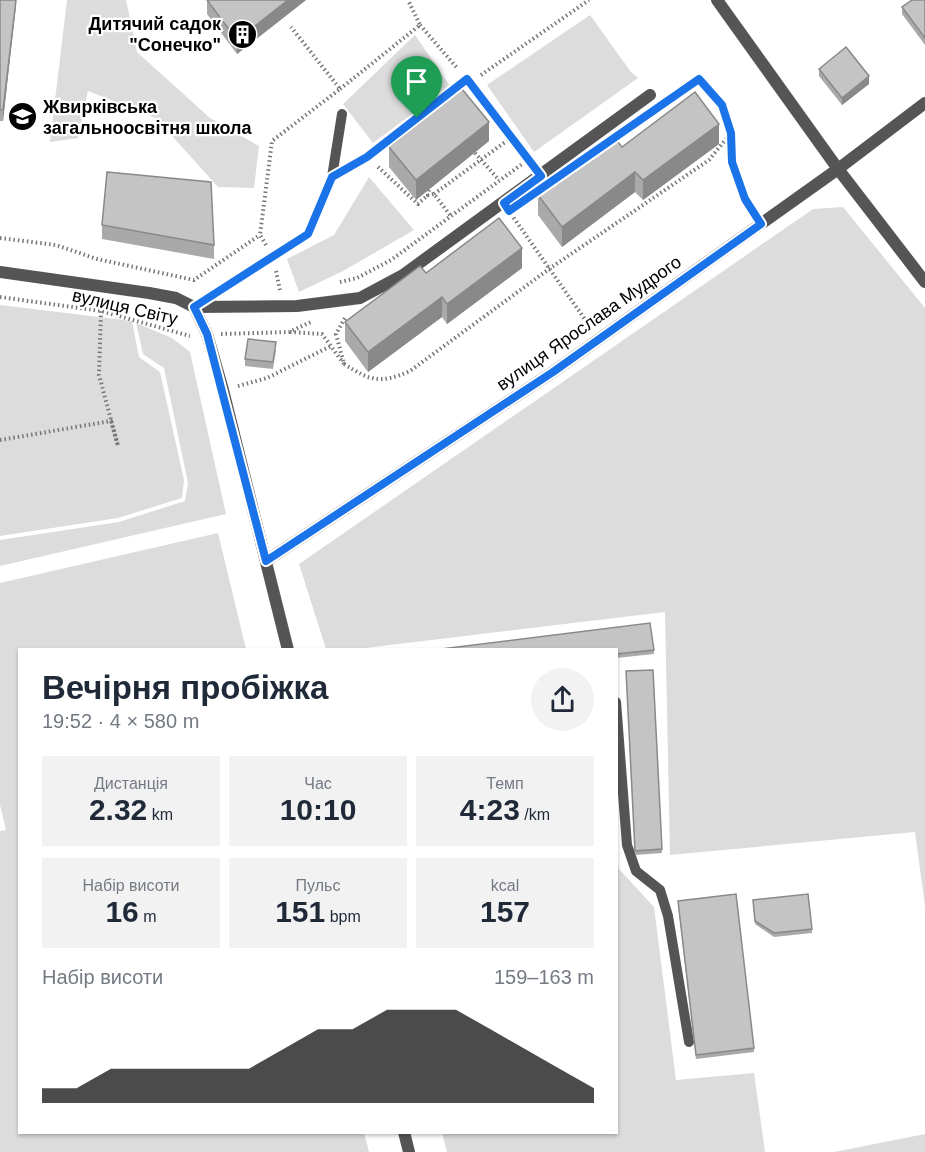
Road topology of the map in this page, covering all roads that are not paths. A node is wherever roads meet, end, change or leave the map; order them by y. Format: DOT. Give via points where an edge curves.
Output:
graph roads {
  1 [pos="717,0"];
  2 [pos="468,81"];
  3 [pos="650,95"];
  4 [pos="925,103"];
  5 [pos="342,114"];
  6 [pos="838,169"];
  7 [pos="332,177"];
  8 [pos="0,272"];
  9 [pos="925,282"];
  10 [pos="194,307"];
  11 [pos="266,561"];
  12 [pos="288,648"];
  13 [pos="618,728"];
  14 [pos="689,1042"];
  15 [pos="404,1134"];
  16 [pos="409,1152"];
  1 -- 6 [label="street"];
  2 -- 7 [label="lane" via="367,157"];
  3 -- 10 [label="street" via="403,275 360,298 297,306"];
  4 -- 6 [label="street, вулиця Ярослава Мудрого"];
  5 -- 7 [label="lane"];
  6 -- 9 [label="street"];
  6 -- 11 [label="street, вулиця Ярослава Мудрого" via="598,340"];
  7 -- 10 [label="lane" via="308,234"];
  8 -- 10 [label="street" via="149,293 176,298"];
  10 -- 11 [label="street" via="207,334 223,390"];
  11 -- 12 [label="street"];
  13 -- 14 [label="lane" via="627,845 636,871 660,890"];
  15 -- 16 [label="street"];
}
